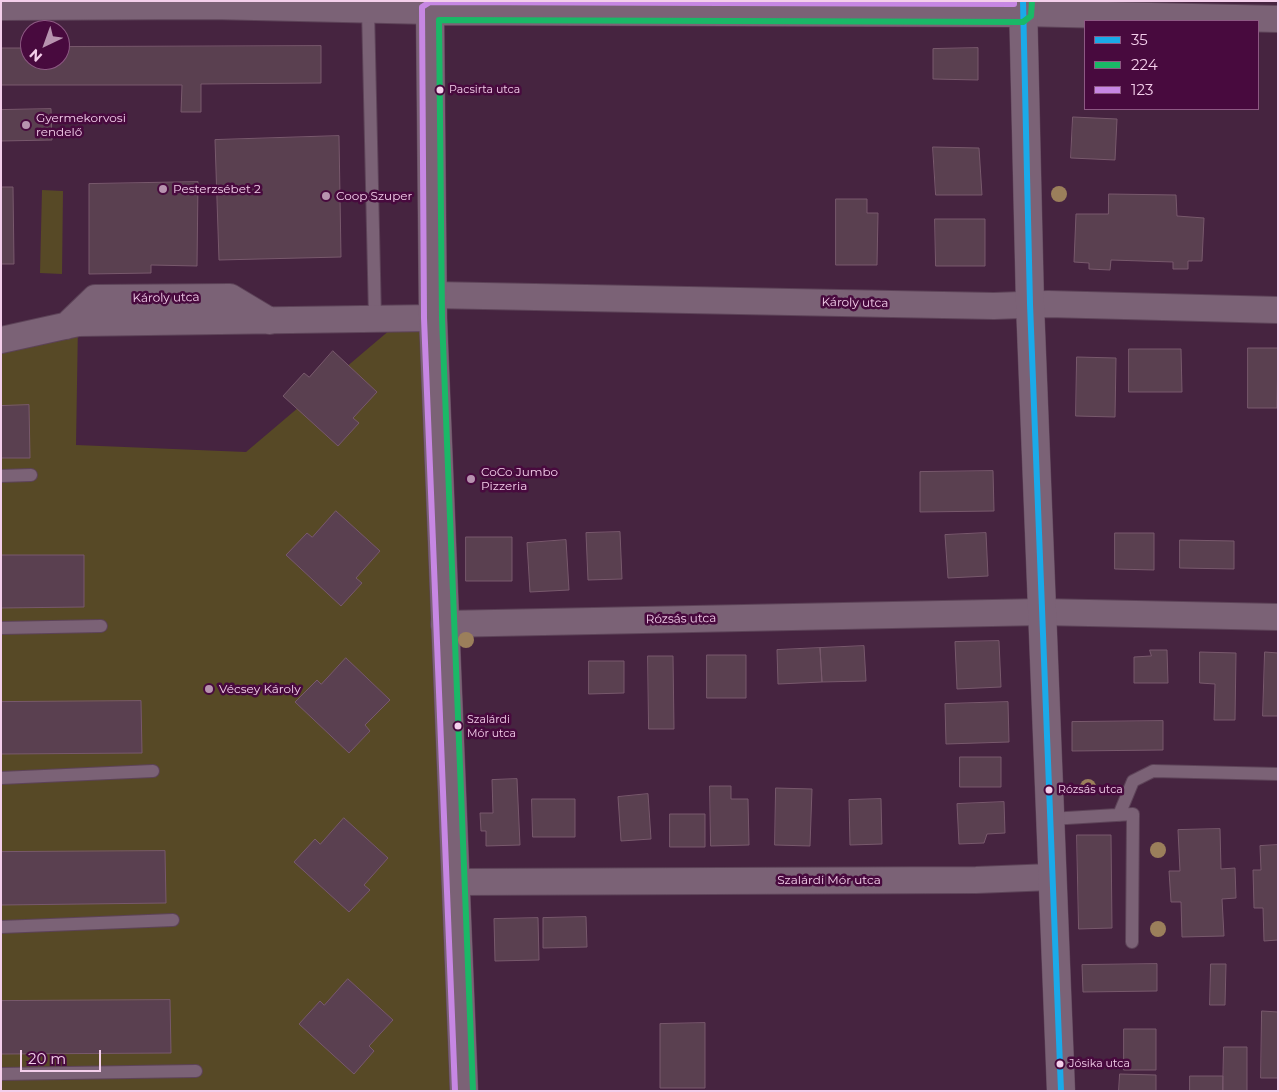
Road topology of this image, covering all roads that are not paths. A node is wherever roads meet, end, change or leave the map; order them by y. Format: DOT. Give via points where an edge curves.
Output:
graph roads {
  1 [pos="246,4"];
  2 [pos="1,7"];
  3 [pos="1023,7"];
  4 [pos="368,9"];
  5 [pos="430,11"];
  6 [pos="1278,19"];
  7 [pos="1030,304"];
  8 [pos="433,306"];
  9 [pos="1278,310"];
  10 [pos="375,318"];
  11 [pos="1,340"];
  12 [pos="31,475"];
  13 [pos="1,476"];
  14 [pos="1042,612"];
  15 [pos="1278,617"];
  16 [pos="444,624"];
  17 [pos="101,626"];
  18 [pos="1,628"];
  19 [pos="153,770"];
  20 [pos="1278,774"];
  21 [pos="1,778"];
  22 [pos="1119,815"];
  23 [pos="1050,819"];
  24 [pos="1052,877"];
  25 [pos="456,882"];
  26 [pos="172,920"];
  27 [pos="1,927"];
  28 [pos="1132,942"];
  29 [pos="196,1070"];
  30 [pos="1,1074"];
  31 [pos="464,1091"];
  32 [pos="1061,1091"];
  1 -- 2 [label="street"];
  1 -- 4 [label="street"];
  3 -- 5 [label="street"];
  3 -- 6 [label="street"];
  3 -- 7 [label="street"];
  4 -- 5 [label="street"];
  4 -- 10 [label="lane"];
  5 -- 8 [label="street"];
  7 -- 8 [label="street, Károly utca"];
  7 -- 9 [label="street, Károly utca"];
  7 -- 14 [label="street"];
  8 -- 10 [label="street, Károly utca"];
  8 -- 16 [label="street"];
  10 -- 11 [label="street, Károly utca" via="78,323"];
  12 -- 13 [label="lane"];
  14 -- 15 [label="street, Rózsás utca"];
  14 -- 16 [label="street, Rózsás utca"];
  14 -- 23 [label="street"];
  16 -- 25 [label="street"];
  17 -- 18 [label="lane"];
  19 -- 21 [label="lane"];
  20 -- 22 [label="lane" via="1153,771 1133,780"];
  22 -- 23 [label="lane"];
  22 -- 28 [label="lane" via="1133,814"];
  23 -- 24 [label="street"];
  24 -- 25 [label="street, Szalárdi Mór utca"];
  24 -- 32 [label="street"];
  25 -- 31 [label="street"];
  26 -- 27 [label="lane"];
  29 -- 30 [label="lane"];
}
